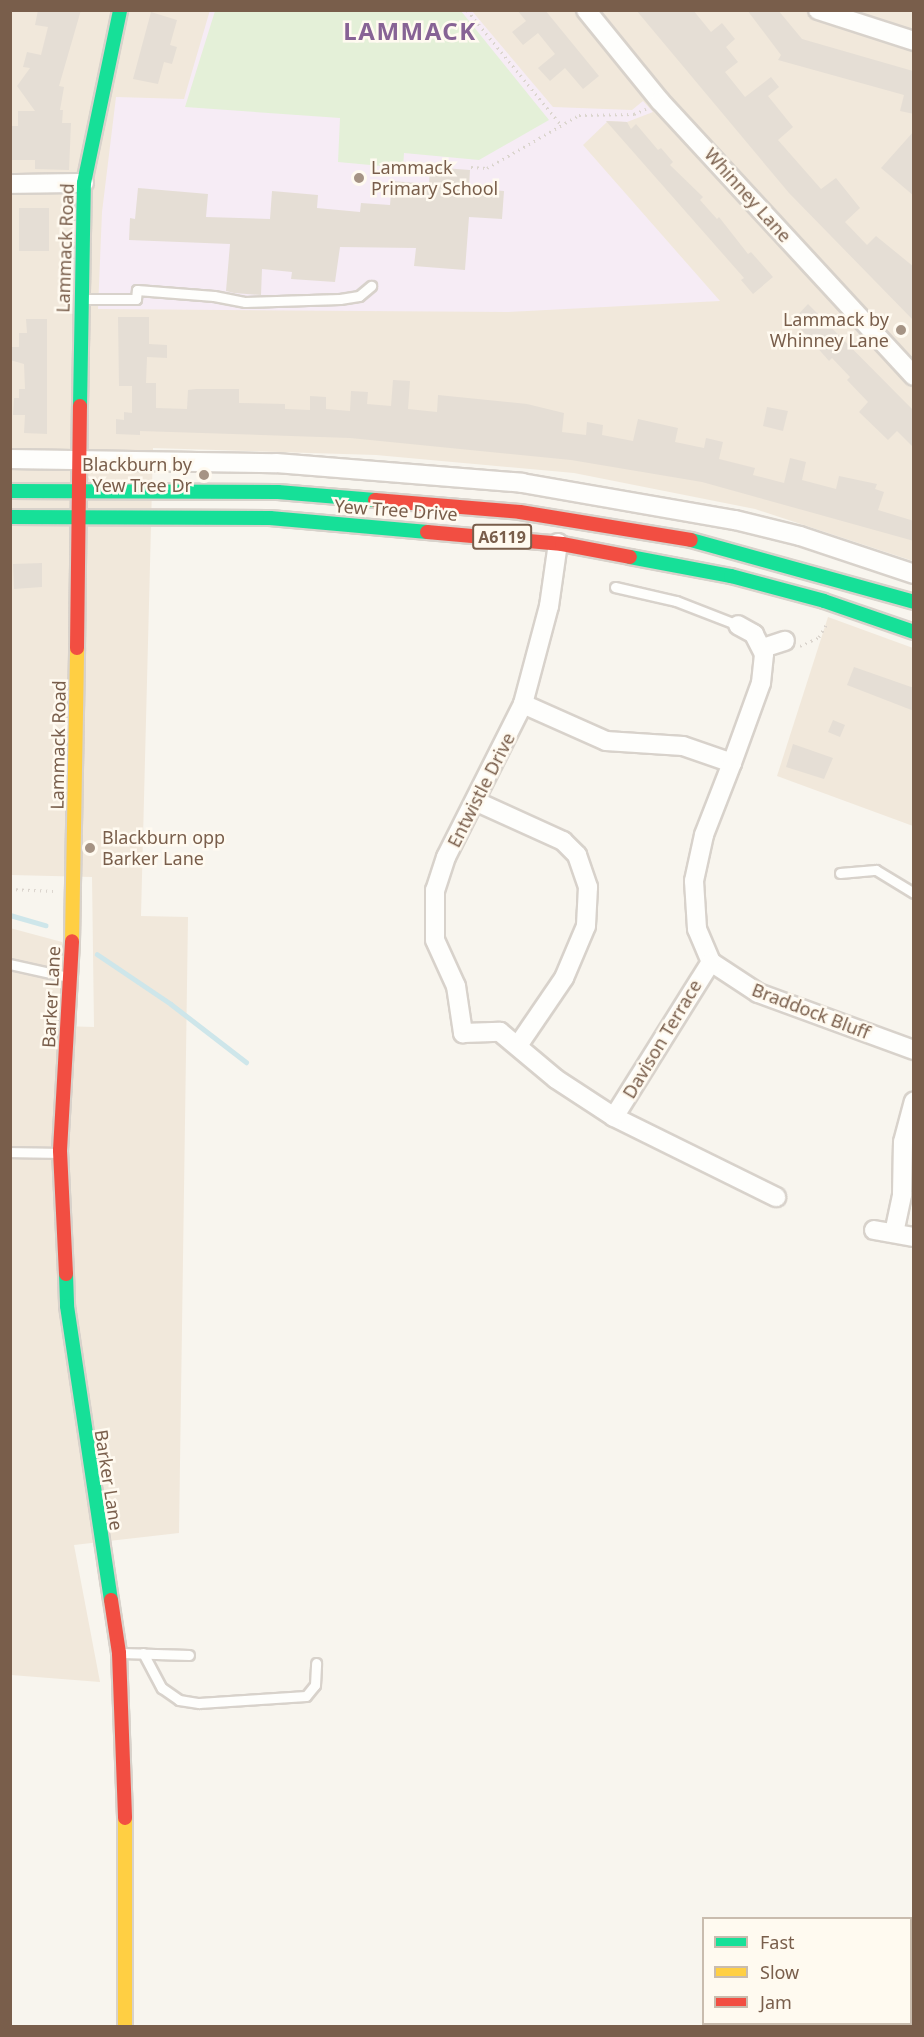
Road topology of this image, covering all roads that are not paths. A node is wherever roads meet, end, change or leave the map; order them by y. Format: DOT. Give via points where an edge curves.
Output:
graph roads {
  1 [pos="120,10"];
  2 [pos="586,10"];
  3 [pos="818,10"];
  4 [pos="914,41"];
  5 [pos="84,183"];
  6 [pos="10,184"];
  7 [pos="371,286"];
  8 [pos="81,300"];
  9 [pos="914,376"];
  10 [pos="80,458"];
  11 [pos="10,459"];
  12 [pos="10,491"];
  13 [pos="81,491"];
  14 [pos="80,516"];
  15 [pos="10,517"];
  16 [pos="561,518"];
  17 [pos="558,543"];
  18 [pos="914,574"];
  19 [pos="615,586"];
  20 [pos="914,602"];
  21 [pos="738,625"];
  22 [pos="914,632"];
  23 [pos="785,641"];
  24 [pos="763,648"];
  25 [pos="523,704"];
  26 [pos="732,763"];
  27 [pos="474,801"];
  28 [pos="840,873"];
  29 [pos="914,893"];
  30 [pos="72,938"];
  31 [pos="711,962"];
  32 [pos="10,964"];
  33 [pos="70,977"];
  34 [pos="519,1044"];
  35 [pos="914,1050"];
  36 [pos="914,1101"];
  37 [pos="614,1117"];
  38 [pos="10,1152"];
  39 [pos="61,1154"];
  40 [pos="776,1197"];
  41 [pos="874,1230"];
  42 [pos="894,1233"];
  43 [pos="914,1237"];
  44 [pos="119,1653"];
  45 [pos="143,1653"];
  46 [pos="189,1654"];
  47 [pos="316,1663"];
  48 [pos="125,2026"];
  1 -- 5 [label="main road, Lammack Road"];
  2 -- 9 [label="street, Whinney Lane" via="660,101"];
  3 -- 4 [label="street"];
  5 -- 6 [label="street"];
  5 -- 8 [label="main road, Lammack Road"];
  7 -- 8 [label="lane" via="359,296 340,299 245,302 137,290 136,299"];
  8 -- 10 [label="main road, Lammack Road"];
  10 -- 11 [label="street"];
  10 -- 13 [label="main road, Lammack Road"];
  10 -- 18 [label="street" via="276,463 522,483 735,520 800,536"];
  12 -- 13 [label="main road, A6119"];
  13 -- 14 [label="main road, Lammack Road"];
  13 -- 16 [label="main road, Yew Tree Drive / A6119" via="290,493 401,500"];
  14 -- 15 [label="main road, A6119"];
  14 -- 17 [label="main road, Yew Tree Drive / A6119" via="270,518"];
  14 -- 30 [label="main road, Lammack Road"];
  16 -- 17 [label="main road"];
  16 -- 20 [label="main road, Yew Tree Drive / A6119" via="630,527 734,549"];
  17 -- 22 [label="main road, Yew Tree Drive / A6119" via="731,576 824,601"];
  17 -- 25 [label="street, Entwistle Drive" via="549,606"];
  19 -- 21 [label="lane" via="676,601"];
  21 -- 24 [label="street" via="754,634"];
  23 -- 24 [label="street"];
  24 -- 26 [label="street" via="761,683"];
  25 -- 26 [label="street" via="606,741 683,746"];
  25 -- 27 [label="street, Entwistle Drive"];
  26 -- 31 [label="street" via="704,835 694,881 697,929"];
  27 -- 34 [label="street, Entwistle Drive" via="439,873 432,907 435,940 456,986 463,1033 500,1032"];
  27 -- 34 [label="street" via="563,841 577,855 588,887 586,926 564,978"];
  28 -- 29 [label="lane" via="876,870"];
  30 -- 33 [label="main road, Barker Lane"];
  31 -- 35 [label="street, Braddock Bluff" via="758,993"];
  31 -- 37 [label="street, Davison Terrace"];
  32 -- 33 [label="lane"];
  33 -- 39 [label="main road, Barker Lane"];
  34 -- 37 [label="street" via="543,1070"];
  36 -- 42 [label="street" via="903,1142 902,1194"];
  37 -- 40 [label="street"];
  38 -- 39 [label="lane"];
  39 -- 44 [label="main road, Barker Lane" via="67,1306"];
  41 -- 42 [label="street"];
  42 -- 43 [label="street"];
  44 -- 45 [label="lane"];
  44 -- 48 [label="main road, Barker Lane" via="126,1851"];
  45 -- 46 [label="lane"];
  45 -- 47 [label="lane" via="162,1688 179,1700 199,1703 306,1696 315,1685"];
}
